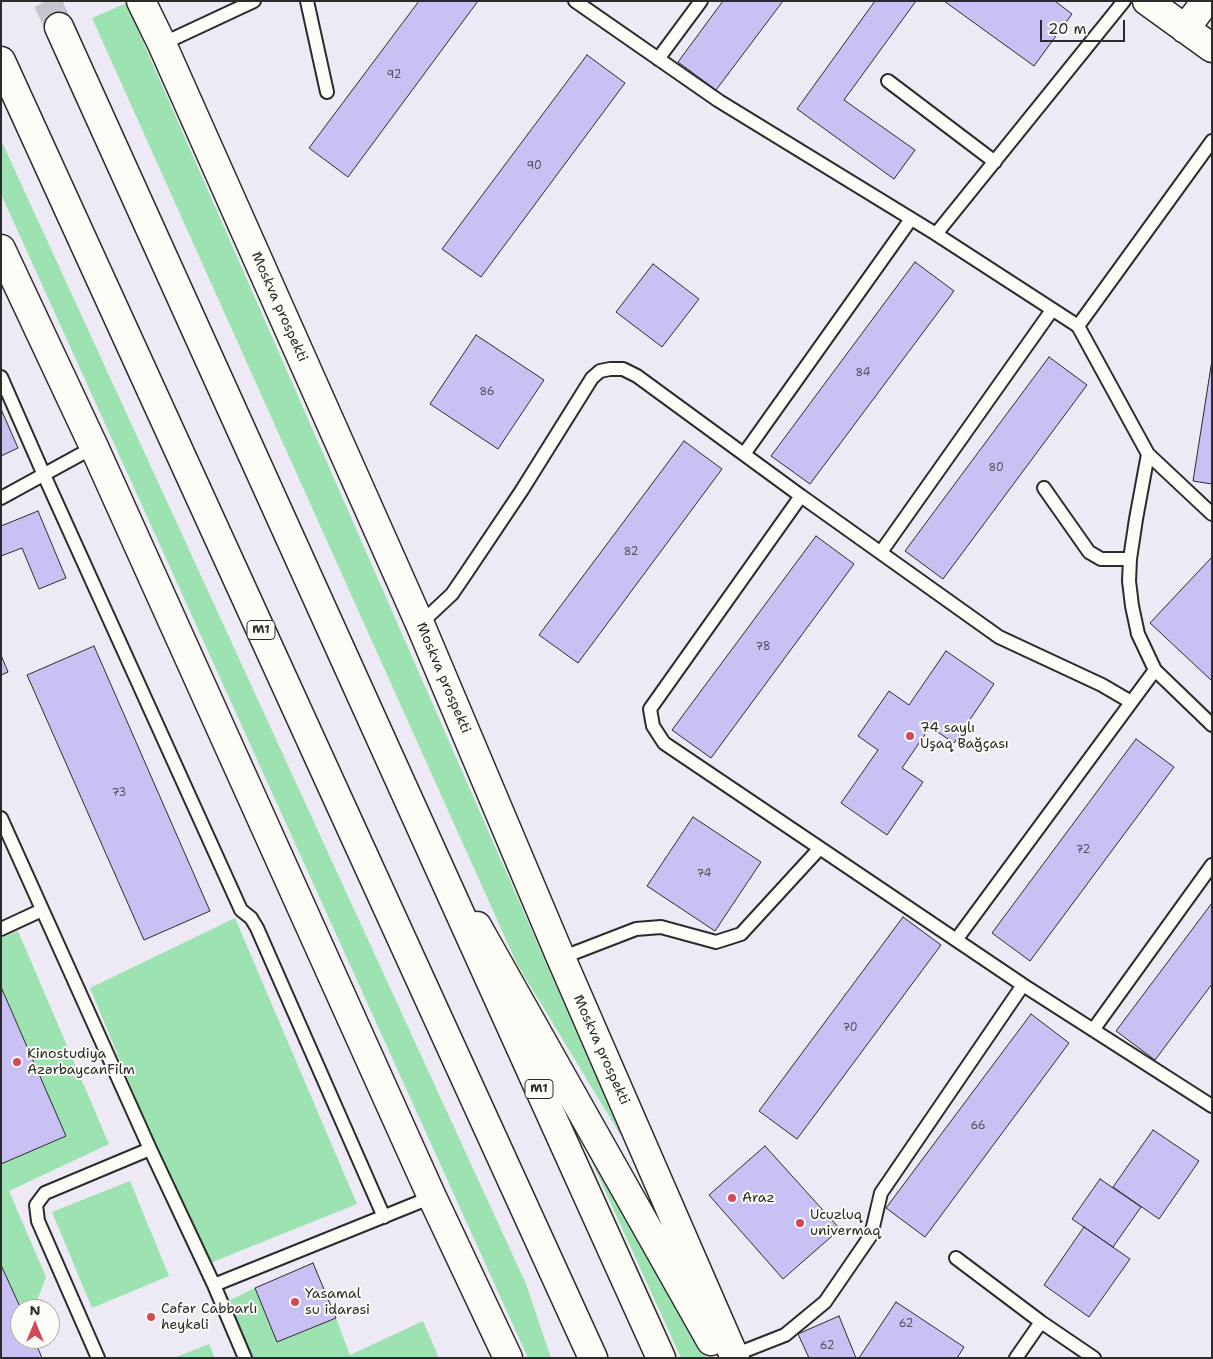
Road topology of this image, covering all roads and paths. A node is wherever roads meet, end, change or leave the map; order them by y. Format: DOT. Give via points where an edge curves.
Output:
graph roads {
  1 [pos="141,1"];
  2 [pos="254,1"];
  3 [pos="307,1"];
  4 [pos="575,1"];
  5 [pos="701,1"];
  6 [pos="1124,1"];
  7 [pos="1147,1"];
  8 [pos="1206,1"];
  9 [pos="59,27"];
  10 [pos="1185,29"];
  11 [pos="162,44"];
  12 [pos="1212,48"];
  13 [pos="658,59"];
  14 [pos="1,61"];
  15 [pos="888,82"];
  16 [pos="327,92"];
  17 [pos="1212,141"];
  18 [pos="995,162"];
  19 [pos="911,219"];
  20 [pos="936,234"];
  21 [pos="1,249"];
  22 [pos="1052,310"];
  23 [pos="1078,326"];
  24 [pos="1,377"];
  25 [pos="94,447"];
  26 [pos="744,454"];
  27 [pos="1148,454"];
  28 [pos="44,475"];
  29 [pos="1044,488"];
  30 [pos="801,496"];
  31 [pos="1,498"];
  32 [pos="1212,514"];
  33 [pos="881,552"];
  34 [pos="1130,559"];
  35 [pos="420,624"];
  36 [pos="1154,670"];
  37 [pos="1131,702"];
  38 [pos="1212,725"];
  39 [pos="1,818"];
  40 [pos="418,821"];
  41 [pos="820,848"];
  42 [pos="1212,865"];
  43 [pos="42,910"];
  44 [pos="1,929"];
  45 [pos="956,940"];
  46 [pos="561,958"];
  47 [pos="1023,985"];
  48 [pos="1093,1030"];
  49 [pos="1212,1106"];
  50 [pos="150,1149"];
  51 [pos="432,1197"];
  52 [pos="520,1199"];
  53 [pos="384,1217"];
  54 [pos="956,1258"];
  55 [pos="214,1285"];
  56 [pos="1041,1322"];
  57 [pos="730,1357"];
  58 [pos="98,1358"];
  59 [pos="245,1358"];
  60 [pos="508,1358"];
  61 [pos="572,1358"];
  62 [pos="593,1358"];
  63 [pos="661,1358"];
  64 [pos="1016,1358"];
  65 [pos="1094,1358"];
  1 -- 11 [label="main road, Moskva prospekti"];
  2 -- 11 [label="lane"];
  3 -- 16 [label="lane"];
  4 -- 13 [label="lane"];
  5 -- 13 [label="lane"];
  6 -- 18 [label="lane"];
  7 -- 10 [label="main road"];
  8 -- 10 [label="main road"];
  9 -- 40 [label="main road, M1"];
  10 -- 12 [label="main road"];
  11 -- 35 [label="main road, Moskva prospekti"];
  13 -- 19 [label="lane" via="718,101"];
  14 -- 52 [label="main road, M1"];
  15 -- 18 [label="lane"];
  17 -- 23 [label="lane"];
  18 -- 20 [label="lane"];
  19 -- 20 [label="lane"];
  19 -- 26 [label="lane"];
  20 -- 22 [label="lane"];
  21 -- 25 [label="main road"];
  22 -- 23 [label="lane"];
  22 -- 33 [label="lane"];
  23 -- 27 [label="lane"];
  24 -- 28 [label="lane"];
  25 -- 28 [label="lane"];
  25 -- 51 [label="main road"];
  26 -- 30 [label="lane"];
  26 -- 35 [label="lane" via="637,376 610,368 600,371 592,378 452,594"];
  27 -- 32 [label="lane"];
  27 -- 34 [label="lane"];
  28 -- 31 [label="lane"];
  28 -- 53 [label="lane" via="241,910 257,928"];
  29 -- 34 [label="lane" via="1089,552 1102,559"];
  30 -- 33 [label="lane"];
  30 -- 41 [label="lane" via="650,709 653,726 664,742"];
  33 -- 37 [label="lane" via="999,637"];
  34 -- 36 [label="lane" via="1129,581 1138,634"];
  35 -- 46 [label="main road, Moskva prospekti"];
  36 -- 37 [label="lane"];
  36 -- 38 [label="lane"];
  37 -- 45 [label="lane"];
  39 -- 43 [label="lane"];
  40 -- 57 [label="main road"];
  40 -- 63 [label="main road, M1"];
  41 -- 45 [label="lane"];
  41 -- 46 [label="lane" via="741,934 716,942 661,927 636,929"];
  42 -- 48 [label="lane"];
  43 -- 44 [label="lane"];
  43 -- 50 [label="lane"];
  45 -- 47 [label="lane"];
  46 -- 57 [label="main road, Moskva prospekti"];
  47 -- 48 [label="lane"];
  47 -- 57 [label="lane" via="881,1193 871,1235 825,1302 785,1335"];
  48 -- 49 [label="lane"];
  50 -- 55 [label="lane"];
  50 -- 58 [label="lane" via="45,1193 36,1205 38,1221"];
  51 -- 53 [label="lane"];
  51 -- 60 [label="main road"];
  52 -- 61 [label="main road"];
  52 -- 62 [label="main road, M1"];
  53 -- 55 [label="lane"];
  54 -- 56 [label="lane"];
  55 -- 59 [label="lane"];
  56 -- 64 [label="lane"];
  56 -- 65 [label="lane"];
}
